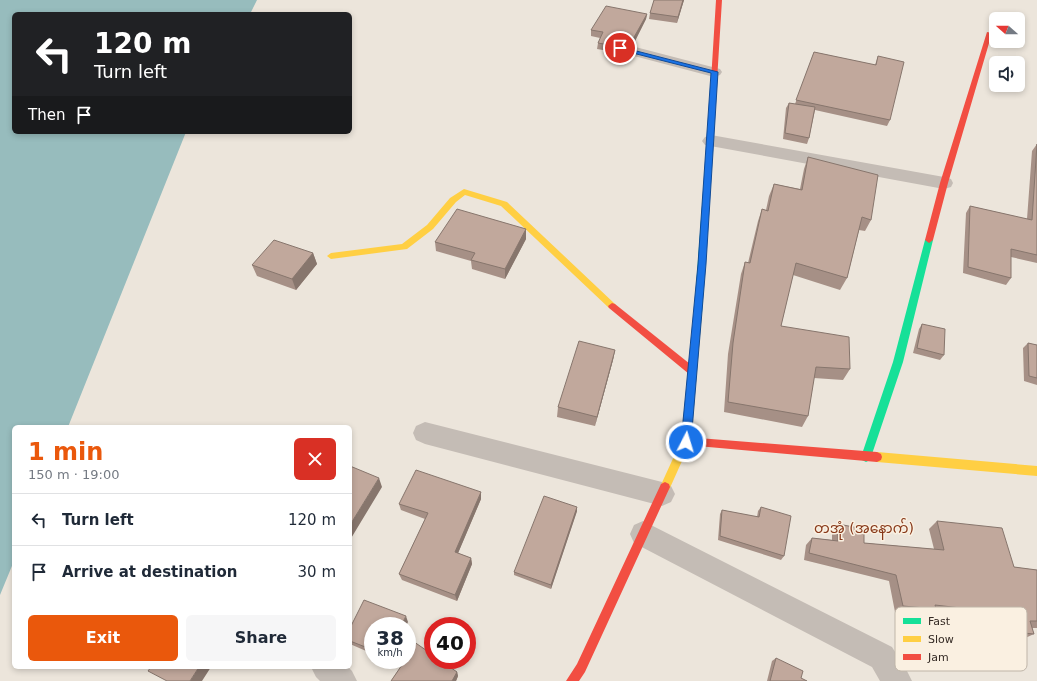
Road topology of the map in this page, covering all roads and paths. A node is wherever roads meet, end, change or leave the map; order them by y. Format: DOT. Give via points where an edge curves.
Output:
graph roads {
  1 [pos="719,0"];
  2 [pos="989,33"];
  3 [pos="620,48"];
  4 [pos="714,72"];
  5 [pos="711,141"];
  6 [pos="944,183"];
  7 [pos="331,256"];
  8 [pos="692,371"];
  9 [pos="425,433"];
  10 [pos="686,442"];
  11 [pos="866,457"];
  12 [pos="1037,470"];
  13 [pos="662,494"];
  14 [pos="643,534"];
  15 [pos="328,669"];
  16 [pos="342,681"];
  17 [pos="572,681"];
  18 [pos="897,681"];
  1 -- 4 [label="street"];
  2 -- 6 [label="street"];
  3 -- 4 [label="street"];
  4 -- 5 [label="street"];
  5 -- 6 [label="street"];
  5 -- 8 [label="street"];
  6 -- 11 [label="street" via="898,362"];
  7 -- 8 [label="street" via="404,247 430,227 453,200 464,192 504,204 624,316"];
  8 -- 10 [label="street"];
  9 -- 13 [label="street"];
  10 -- 11 [label="street"];
  10 -- 13 [label="street"];
  11 -- 12 [label="street"];
  13 -- 14 [label="street"];
  14 -- 17 [label="street" via="581,668"];
  14 -- 18 [label="street" via="882,657"];
  15 -- 16 [label="street"];
}
